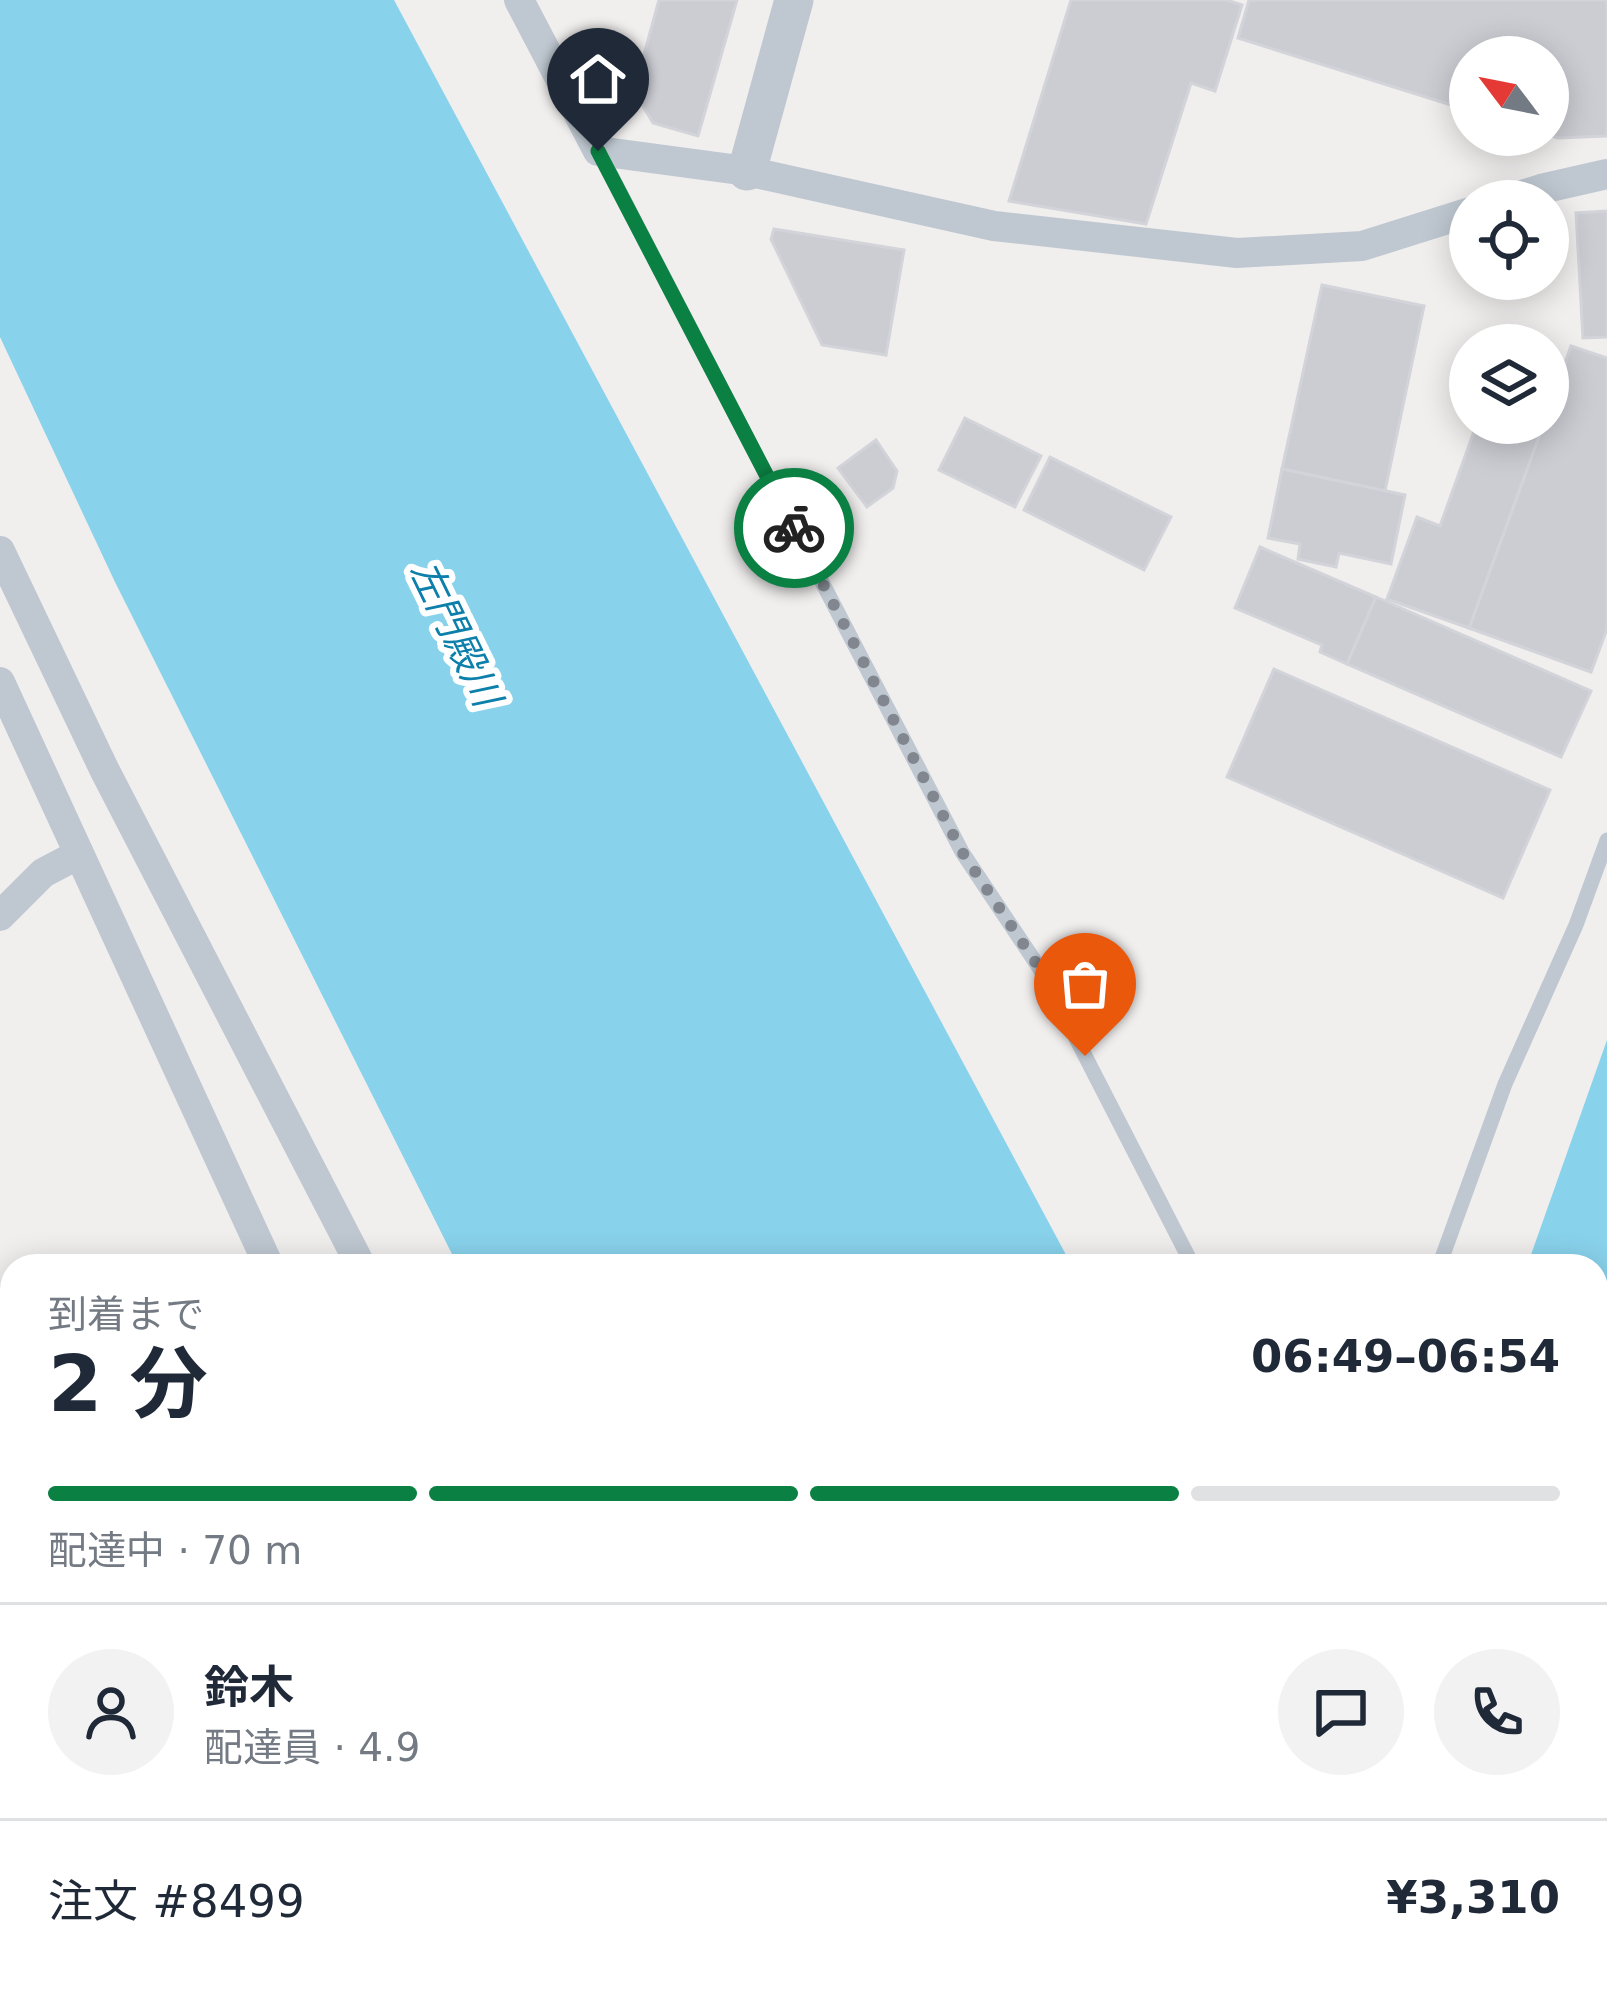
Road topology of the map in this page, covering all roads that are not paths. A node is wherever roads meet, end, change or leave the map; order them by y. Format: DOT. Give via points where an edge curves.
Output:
graph roads {
  1 [pos="519,0"];
  2 [pos="794,0"];
  3 [pos="598,151"];
  4 [pos="747,171"];
  5 [pos="1607,174"];
  6 [pos="1569,183"];
  7 [pos="1449,219"];
  8 [pos="0,551"];
  9 [pos="0,682"];
  10 [pos="1607,840"];
  11 [pos="79,854"];
  12 [pos="0,916"];
  13 [pos="263,1254"];
  14 [pos="355,1254"];
  15 [pos="1187,1254"];
  16 [pos="1443,1254"];
  1 -- 3 [label="street"];
  2 -- 4 [label="street"];
  3 -- 4 [label="street"];
  3 -- 15 [label="lane" via="962,852 1042,972"];
  4 -- 7 [label="street" via="994,226 1237,253 1362,247"];
  5 -- 6 [label="street"];
  8 -- 14 [label="street"];
  9 -- 11 [label="street"];
  10 -- 16 [label="lane"];
  11 -- 12 [label="street" via="43,873"];
  11 -- 13 [label="street"];
}
